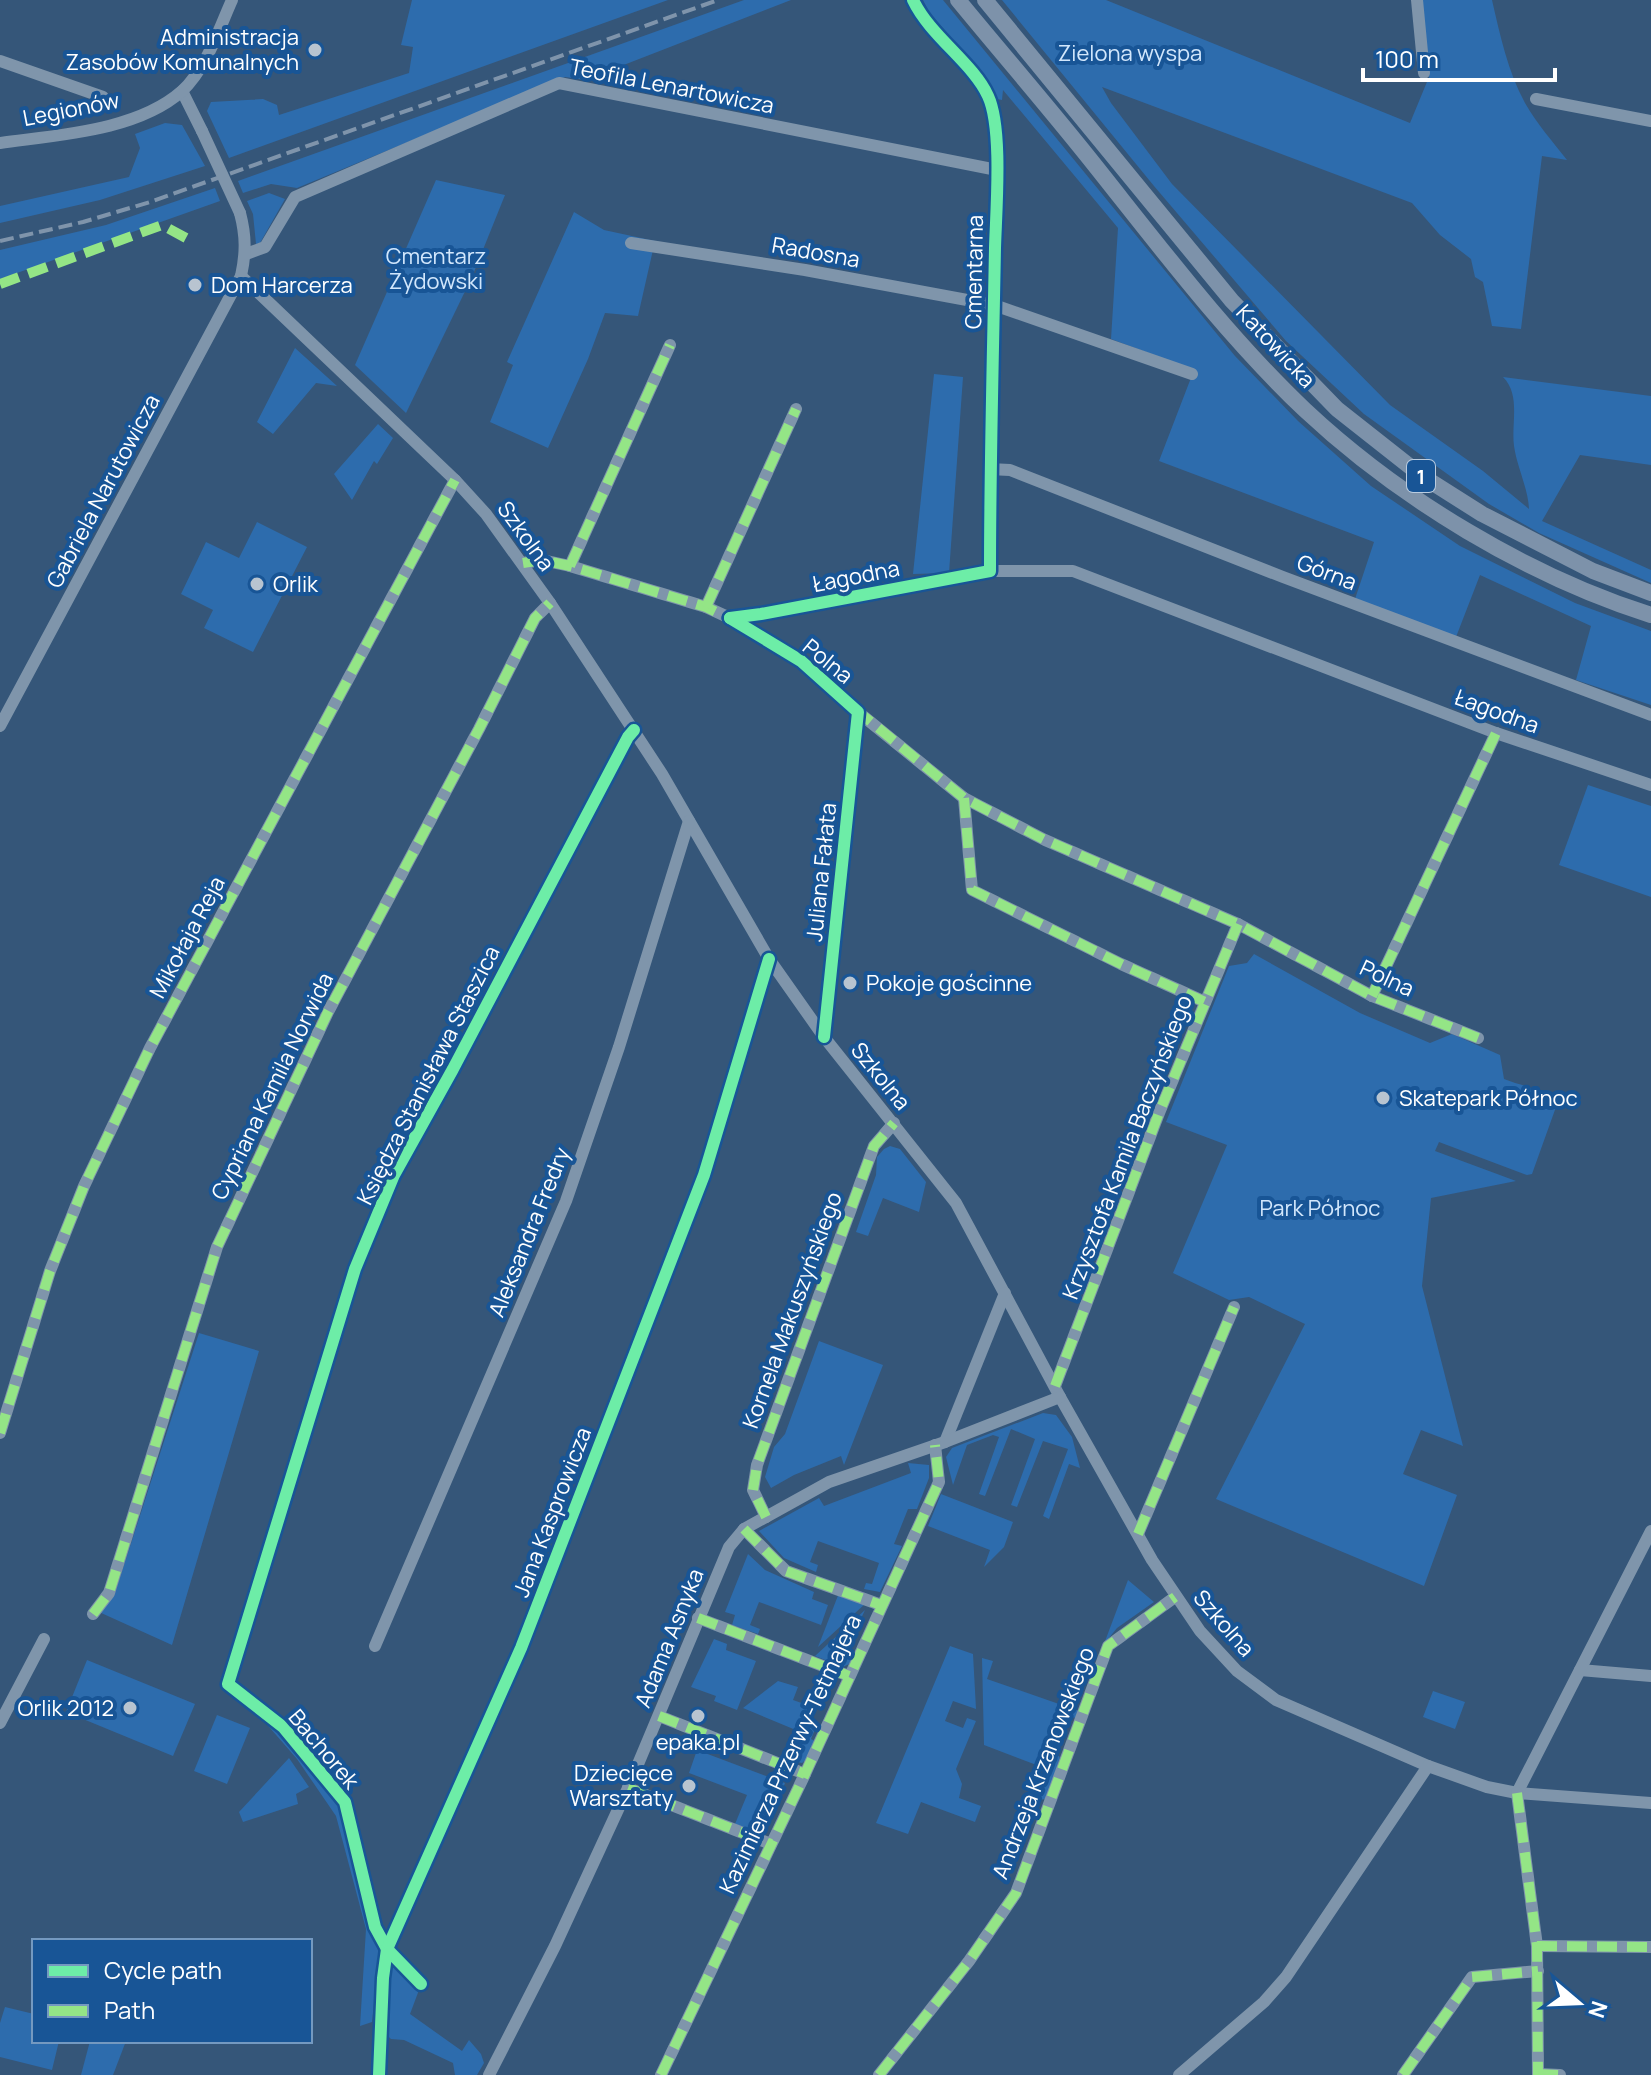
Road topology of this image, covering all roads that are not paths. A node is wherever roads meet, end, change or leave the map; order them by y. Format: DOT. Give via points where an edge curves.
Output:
graph roads {
  1 [pos="232,0"];
  2 [pos="913,0"];
  3 [pos="985,0"];
  4 [pos="1417,0"];
  5 [pos="960,2"];
  6 [pos="0,61"];
  7 [pos="1424,73"];
  8 [pos="182,91"];
  9 [pos="103,97"];
  10 [pos="1536,99"];
  11 [pos="1651,121"];
  12 [pos="0,143"];
  13 [pos="997,170"];
  14 [pos="631,243"];
  15 [pos="246,254"];
  16 [pos="241,276"];
  17 [pos="994,305"];
  18 [pos="670,345"];
  19 [pos="1192,374"];
  20 [pos="796,409"];
  21 [pos="989,469"];
  22 [pos="455,480"];
  23 [pos="523,563"];
  24 [pos="570,566"];
  25 [pos="990,571"];
  26 [pos="1651,593"];
  27 [pos="550,603"];
  28 [pos="706,607"];
  29 [pos="1651,615"];
  30 [pos="730,618"];
  31 [pos="858,712"];
  32 [pos="1651,715"];
  33 [pos="0,726"];
  34 [pos="634,730"];
  35 [pos="1496,733"];
  36 [pos="1651,785"];
  37 [pos="964,798"];
  38 [pos="689,821"];
  39 [pos="1238,924"];
  40 [pos="769,959"];
  41 [pos="1372,996"];
  42 [pos="1205,1002"];
  43 [pos="824,1037"];
  44 [pos="1478,1038"];
  45 [pos="894,1123"];
  46 [pos="1005,1293"];
  47 [pos="1234,1307"];
  48 [pos="1058,1392"];
  49 [pos="0,1433"];
  50 [pos="940,1444"];
  51 [pos="766,1517"];
  52 [pos="744,1529"];
  53 [pos="1651,1531"];
  54 [pos="1138,1534"];
  55 [pos="1635,1559"];
  56 [pos="1651,1562"];
  57 [pos="1175,1597"];
  58 [pos="881,1605"];
  59 [pos="93,1614"];
  60 [pos="698,1618"];
  61 [pos="44,1639"];
  62 [pos="375,1646"];
  63 [pos="1580,1670"];
  64 [pos="849,1676"];
  65 [pos="1651,1676"];
  66 [pos="228,1684"];
  67 [pos="659,1716"];
  68 [pos="0,1723"];
  69 [pos="1428,1766"];
  70 [pos="805,1774"];
  71 [pos="628,1788"];
  72 [pos="1517,1793"];
  73 [pos="1651,1803"];
  74 [pos="771,1844"];
  75 [pos="1537,1946"];
  76 [pos="1651,1947"];
  77 [pos="387,1949"];
  78 [pos="1538,1971"];
  79 [pos="421,1984"];
  80 [pos="1538,2074"];
  81 [pos="379,2075"];
  82 [pos="489,2075"];
  83 [pos="661,2075"];
  84 [pos="879,2075"];
  85 [pos="1179,2075"];
  86 [pos="1403,2075"];
  87 [pos="1560,2075"];
  1 -- 8 [label="street, Legionów"];
  2 -- 13 [label="street, Cmentarna" via="988,96"];
  3 -- 26 [label="main road, Katowicka / 1" via="1232,301 1337,409 1422,476 1482,514 1582,566"];
  4 -- 7 [label="street"];
  5 -- 29 [label="main road, Katowicka / 1" via="1196,291 1306,411 1402,487 1479,537 1553,576"];
  6 -- 9 [label="street"];
  8 -- 12 [label="street, Legionów" via="159,106 102,127"];
  8 -- 15 [label="street, bridge" via="240,213"];
  10 -- 11 [label="street"];
  13 -- 15 [label="street, Teofila Lenartowicza" via="559,83 295,197 265,247"];
  13 -- 17 [label="street, Cmentarna"];
  14 -- 17 [label="street, Radosna"];
  15 -- 16 [label="street"];
  16 -- 22 [label="street, Szkolna"];
  16 -- 33 [label="street, Gabriela Narutowicza"];
  17 -- 19 [label="street, Radosna"];
  17 -- 21 [label="street, Cmentarna"];
  18 -- 24 [label="street"];
  20 -- 28 [label="street"];
  21 -- 25 [label="street, Cmentarna"];
  21 -- 32 [label="street, Górna" via="1010,470"];
  22 -- 23 [label="street, Szkolna"];
  22 -- 49 [label="street, Mikołaja Reja" via="150,1048 84,1186 50,1271"];
  23 -- 24 [label="street, Polna" via="542,560"];
  23 -- 27 [label="street, Szkolna"];
  24 -- 28 [label="street, Polna"];
  25 -- 30 [label="street, Łagodna"];
  25 -- 35 [label="street, Łagodna" via="1073,571"];
  27 -- 34 [label="street, Szkolna"];
  27 -- 59 [label="street, Cypriana Kamila Norwida" via="535,618 328,1012 217,1247 109,1593"];
  28 -- 30 [label="street, Polna"];
  30 -- 31 [label="street, Polna" via="801,661"];
  31 -- 37 [label="street, Polna"];
  31 -- 43 [label="street, Juliana Fałata"];
  34 -- 38 [label="street, Szkolna"];
  34 -- 66 [label="street, Księdza Stanisława Staszica" via="394,1175 355,1269"];
  35 -- 36 [label="street, Łagodna"];
  35 -- 41 [label="street"];
  37 -- 39 [label="street, Polna" via="1045,840"];
  37 -- 42 [label="street" via="972,890"];
  38 -- 40 [label="street, Szkolna"];
  38 -- 62 [label="street, Aleksandra Fredry" via="566,1201"];
  39 -- 41 [label="street, Polna"];
  39 -- 42 [label="street, Krzysztofa Kamila Baczyńskiego"];
  40 -- 43 [label="street, Szkolna"];
  40 -- 77 [label="street, Jana Kasprowicza" via="704,1175 521,1648"];
  41 -- 44 [label="street, Polna"];
  42 -- 48 [label="street, Krzysztofa Kamila Baczyńskiego"];
  43 -- 45 [label="street, Szkolna"];
  45 -- 46 [label="street, Szkolna" via="956,1203"];
  45 -- 51 [label="street, Kornela Makuszyńskiego" via="874,1146 757,1465 753,1490"];
  46 -- 48 [label="street, Szkolna"];
  46 -- 50 [label="street, Kazimierza Przerwy-Tetmajera"];
  47 -- 54 [label="street"];
  48 -- 50 [label="street, Adama Asnyka"];
  48 -- 54 [label="street, Szkolna"];
  50 -- 51 [label="street, Adama Asnyka" via="829,1482"];
  50 -- 58 [label="street, Kazimierza Przerwy-Tetmajera" via="939,1482"];
  51 -- 52 [label="street, Adama Asnyka"];
  52 -- 58 [label="street" via="786,1571"];
  52 -- 60 [label="street, Adama Asnyka" via="729,1547"];
  53 -- 55 [label="street"];
  54 -- 57 [label="street, Szkolna"];
  55 -- 56 [label="street"];
  55 -- 63 [label="street"];
  57 -- 69 [label="street, Szkolna" via="1237,1671 1276,1700"];
  57 -- 84 [label="street, Andrzeja Krzanowskiego" via="1108,1646 1016,1893"];
  58 -- 64 [label="street, Kazimierza Przerwy-Tetmajera"];
  60 -- 64 [label="street"];
  60 -- 67 [label="street, Adama Asnyka"];
  61 -- 68 [label="street"];
  63 -- 65 [label="street"];
  63 -- 72 [label="street"];
  64 -- 70 [label="street, Kazimierza Przerwy-Tetmajera"];
  66 -- 77 [label="street, Bachorek" via="283,1727 345,1802 375,1927"];
  67 -- 70 [label="street"];
  67 -- 71 [label="street, Adama Asnyka"];
  69 -- 72 [label="street, Szkolna"];
  69 -- 85 [label="street" via="1286,1977"];
  70 -- 74 [label="street, Kazimierza Przerwy-Tetmajera"];
  71 -- 74 [label="street"];
  71 -- 82 [label="street, Adama Asnyka"];
  72 -- 73 [label="street, Szkolna"];
  72 -- 75 [label="street"];
  74 -- 83 [label="street, Kazimierza Przerwy-Tetmajera"];
  75 -- 76 [label="street"];
  75 -- 78 [label="street"];
  77 -- 79 [label="street, Bachorek"];
  77 -- 81 [label="street, Jana Kasprowicza"];
  78 -- 80 [label="street"];
  78 -- 86 [label="street" via="1472,1977"];
  80 -- 87 [label="street"];
}
